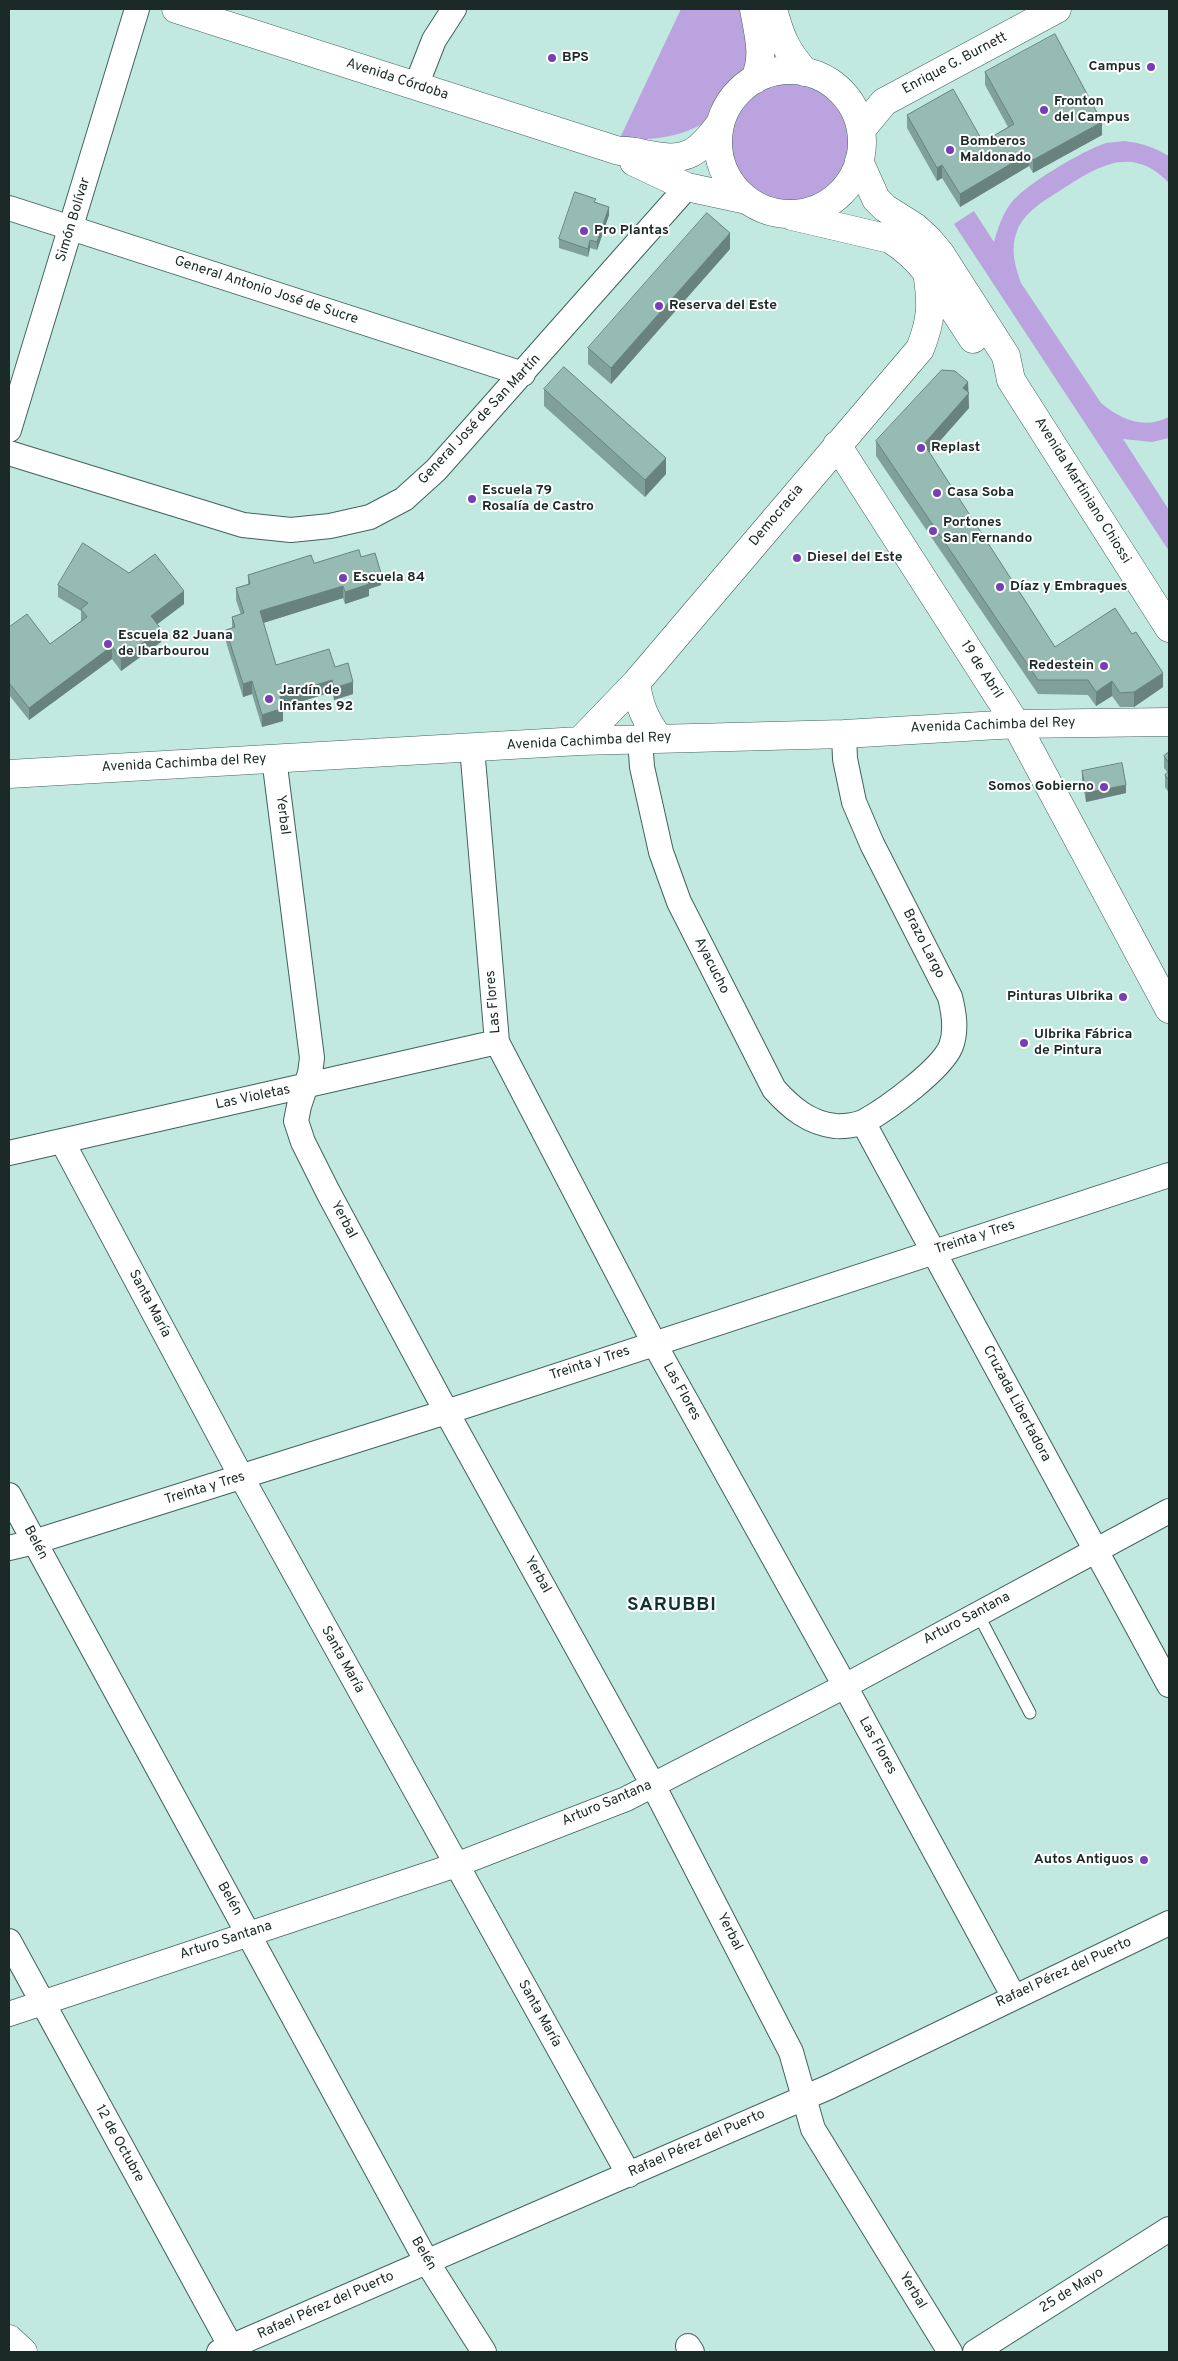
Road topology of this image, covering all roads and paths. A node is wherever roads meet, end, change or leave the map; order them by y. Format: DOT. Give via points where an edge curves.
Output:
graph roads {
  1 [pos="138,9"];
  2 [pos="176,9"];
  3 [pos="454,9"];
  4 [pos="754,9"];
  5 [pos="773,9"];
  6 [pos="1024,9"];
  7 [pos="1057,9"];
  8 [pos="805,72"];
  9 [pos="754,80"];
  10 [pos="416,86"];
  11 [pos="847,97"];
  12 [pos="720,124"];
  13 [pos="861,130"];
  14 [pos="619,151"];
  15 [pos="859,161"];
  16 [pos="687,187"];
  17 [pos="747,200"];
  18 [pos="9,208"];
  19 [pos="773,212"];
  20 [pos="72,228"];
  21 [pos="927,272"];
  22 [pos="523,374"];
  23 [pos="1011,380"];
  24 [pos="9,430"];
  25 [pos="837,445"];
  26 [pos="9,454"];
  27 [pos="1169,628"];
  28 [pos="636,683"];
  29 [pos="1165,719"];
  30 [pos="1016,724"];
  31 [pos="844,734"];
  32 [pos="649,738"];
  33 [pos="580,741"];
  34 [pos="472,747"];
  35 [pos="274,758"];
  36 [pos="9,774"];
  37 [pos="1169,1009"];
  38 [pos="497,1042"];
  39 [pos="306,1086"];
  40 [pos="863,1122"];
  41 [pos="62,1141"];
  42 [pos="9,1153"];
  43 [pos="1169,1175"];
  44 [pos="934,1252"];
  45 [pos="654,1343"];
  46 [pos="446,1411"];
  47 [pos="242,1478"];
  48 [pos="9,1495"];
  49 [pos="1169,1511"];
  50 [pos="34,1542"];
  51 [pos="9,1548"];
  52 [pos="1094,1550"];
  53 [pos="978,1614"];
  54 [pos="1169,1685"];
  55 [pos="845,1686"];
  56 [pos="1030,1713"];
  57 [pos="653,1785"];
  58 [pos="456,1865"];
  59 [pos="1169,1923"];
  60 [pos="248,1934"];
  61 [pos="9,1941"];
  62 [pos="1014,1997"];
  63 [pos="41,2003"];
  64 [pos="9,2014"];
  65 [pos="805,2097"];
  66 [pos="629,2175"];
  67 [pos="1169,2229"];
  68 [pos="427,2262"];
  69 [pos="9,2339"];
  70 [pos="225,2350"];
  71 [pos="23,2352"];
  72 [pos="484,2352"];
  73 [pos="950,2352"];
  74 [pos="975,2352"];
  1 -- 20 [label="street, Simón Bolívar"];
  2 -- 10 [label="street, Avenida Córdoba"];
  3 -- 10 [label="street" via="434,40"];
  4 -- 9 [label="street" via="761,61"];
  5 -- 8 [label="street" via="784,45"];
  6 -- 11 [label="street, Enrique G. Burnett" via="880,89"];
  7 -- 13 [label="street, Enrique G. Burnett" via="884,102"];
  8 -- 9 [label="street" via="784,70"];
  8 -- 11 [label="street" via="826,80"];
  9 -- 12 [label="street" via="733,99"];
  10 -- 14 [label="street, Avenida Córdoba"];
  11 -- 13 [label="street"];
  12 -- 14 [label="street, Avenida Córdoba" via="702,145 684,156 666,158 631,150"];
  12 -- 17 [label="street" via="722,166 736,190"];
  13 -- 15 [label="street"];
  14 -- 16 [label="street, Avenida Córdoba" via="626,158"];
  15 -- 19 [label="street" via="847,186 826,204 801,213"];
  15 -- 23 [label="street, Avenida Martiniano Chiossi" via="876,199 915,227 940,253 1006,356"];
  16 -- 17 [label="street, Avenida Córdoba"];
  16 -- 22 [label="street, General José de San Martín"];
  17 -- 19 [label="street"];
  18 -- 20 [label="street, General Antonio José de Sucre"];
  19 -- 21 [label="street, Avenida Martiniano Chiossi" via="890,239 905,247"];
  20 -- 22 [label="street, General Antonio José de Sucre"];
  20 -- 24 [label="street, Simón Bolívar"];
  21 -- 23 [label="street, Avenida Martiniano Chiossi" via="993,367"];
  21 -- 25 [label="street, Democracia" via="932,301 929,325 920,349"];
  22 -- 26 [label="street, General José de San Martín" via="436,470 404,499 370,517 330,526 291,530 242,525"];
  23 -- 27 [label="street, Avenida Martiniano Chiossi"];
  25 -- 28 [label="street, Democracia"];
  25 -- 30 [label="street, 19 de Abril"];
  28 -- 32 [label="street"];
  28 -- 33 [label="street, Democracia"];
  29 -- 30 [label="street, Avenida Cachimba del Rey"];
  30 -- 31 [label="street, Avenida Cachimba del Rey"];
  30 -- 37 [label="street, 19 de Abril"];
  31 -- 32 [label="street, Avenida Cachimba del Rey"];
  31 -- 40 [label="street, Brazo Largo" via="847,773 854,802 950,997 955,1018 951,1046 933,1072"];
  32 -- 33 [label="street, Avenida Cachimba del Rey"];
  32 -- 40 [label="street, Ayacucho" via="642,767 661,852 679,902 774,1089 790,1107 813,1121 836,1127"];
  33 -- 34 [label="street, Avenida Cachimba del Rey"];
  34 -- 35 [label="street, Avenida Cachimba del Rey"];
  34 -- 38 [label="street, Las Flores"];
  35 -- 36 [label="street, Avenida Cachimba del Rey"];
  35 -- 39 [label="street, Yerbal" via="312,1058"];
  38 -- 39 [label="street, Las Violetas"];
  38 -- 45 [label="street, Las Flores"];
  39 -- 41 [label="street, Las Violetas"];
  39 -- 46 [label="street, Yerbal" via="296,1121 303,1142"];
  40 -- 44 [label="street, Cruzada Libertadora"];
  41 -- 42 [label="street, Las Violetas"];
  41 -- 47 [label="street, Santa María"];
  43 -- 44 [label="street, Treinta y Tres"];
  44 -- 45 [label="street, Treinta y Tres"];
  44 -- 52 [label="street, Cruzada Libertadora"];
  45 -- 46 [label="street, Treinta y Tres"];
  45 -- 55 [label="street, Las Flores"];
  46 -- 47 [label="street, Treinta y Tres"];
  46 -- 57 [label="street, Yerbal"];
  47 -- 50 [label="street, Treinta y Tres"];
  47 -- 58 [label="street, Santa María"];
  48 -- 50 [label="street, Belén"];
  49 -- 52 [label="street, Arturo Santana"];
  50 -- 51 [label="street, Treinta y Tres"];
  50 -- 60 [label="street, Belén"];
  52 -- 53 [label="street, Arturo Santana"];
  52 -- 54 [label="street, Cruzada Libertadora"];
  53 -- 55 [label="street, Arturo Santana"];
  53 -- 56 [label="lane"];
  55 -- 57 [label="street, Arturo Santana"];
  55 -- 62 [label="street, Las Flores"];
  57 -- 58 [label="street, Arturo Santana" via="626,1799"];
  57 -- 65 [label="street, Yerbal" via="791,2052"];
  58 -- 60 [label="street, Arturo Santana"];
  58 -- 66 [label="street, Santa María"];
  59 -- 62 [label="street, Rafael Pérez del Puerto"];
  60 -- 63 [label="street, Arturo Santana"];
  60 -- 68 [label="street, Belén"];
  61 -- 63 [label="street, 12 de Octubre"];
  62 -- 65 [label="street, Rafael Pérez del Puerto"];
  63 -- 64 [label="street, Arturo Santana"];
  63 -- 70 [label="street, 12 de Octubre"];
  65 -- 66 [label="street, Rafael Pérez del Puerto"];
  65 -- 73 [label="street, Yerbal" via="813,2128"];
  66 -- 68 [label="street, Rafael Pérez del Puerto"];
  67 -- 74 [label="street, 25 de Mayo"];
  68 -- 70 [label="street, Rafael Pérez del Puerto"];
  68 -- 72 [label="street, Belén"];
  69 -- 71 [label="street"];
}
